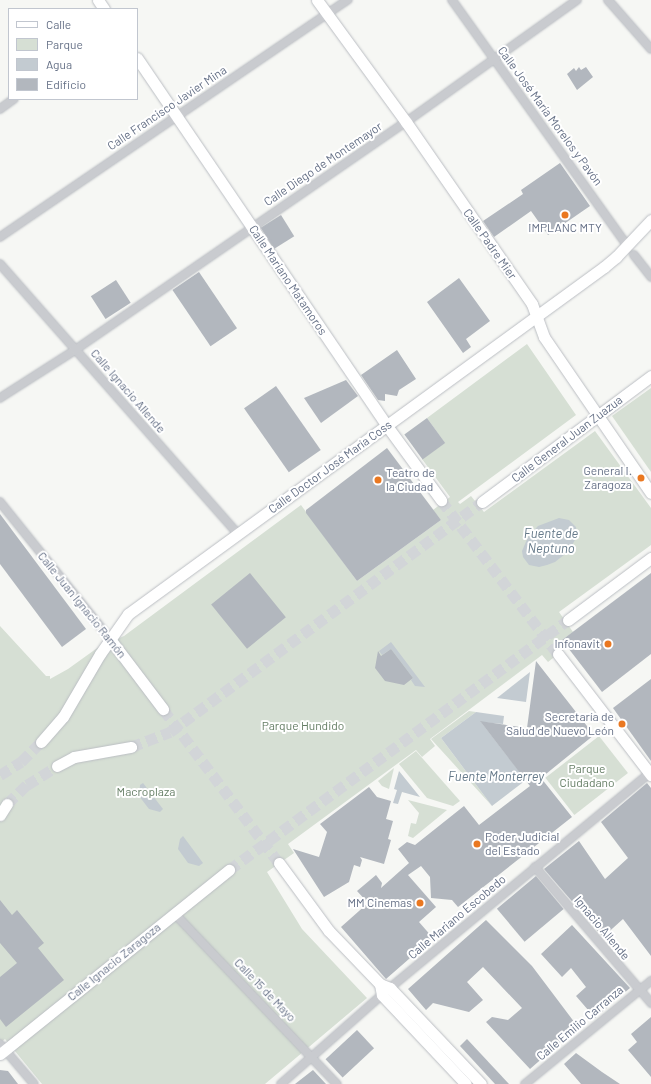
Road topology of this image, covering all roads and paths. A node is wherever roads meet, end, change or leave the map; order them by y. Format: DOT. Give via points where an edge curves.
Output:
graph roads {
  1 [pos="318,0"];
  2 [pos="348,0"];
  3 [pos="452,0"];
  4 [pos="577,0"];
  5 [pos="608,0"];
  6 [pos="327,14"];
  7 [pos="651,49"];
  8 [pos="138,59"];
  9 [pos="495,60"];
  10 [pos="13,100"];
  11 [pos="0,109"];
  12 [pos="177,116"];
  13 [pos="406,122"];
  14 [pos="651,220"];
  15 [pos="252,227"];
  16 [pos="0,237"];
  17 [pos="627,245"];
  18 [pos="634,255"];
  19 [pos="0,264"];
  20 [pos="651,277"];
  21 [pos="536,318"];
  22 [pos="76,350"];
  23 [pos="651,376"];
  24 [pos="0,398"];
  25 [pos="598,416"];
  26 [pos="387,426"];
  27 [pos="651,493"];
  28 [pos="441,500"];
  29 [pos="0,502"];
  30 [pos="482,502"];
  31 [pos="238,534"];
  32 [pos="651,558"];
  33 [pos="568,620"];
  34 [pos="110,639"];
  35 [pos="558,654"];
  36 [pos="162,709"];
  37 [pos="41,742"];
  38 [pos="131,747"];
  39 [pos="58,766"];
  40 [pos="650,773"];
  41 [pos="7,804"];
  42 [pos="0,815"];
  43 [pos="279,863"];
  44 [pos="535,867"];
  45 [pos="229,870"];
  46 [pos="174,913"];
  47 [pos="651,981"];
  48 [pos="384,989"];
  49 [pos="639,990"];
  50 [pos="651,1003"];
  51 [pos="2,1049"];
  52 [pos="312,1058"];
  53 [pos="34,1084"];
  54 [pos="281,1084"];
  55 [pos="337,1084"];
  56 [pos="466,1084"];
  57 [pos="481,1084"];
  58 [pos="525,1084"];
  1 -- 6 [label="street, Calle Padre Mier"];
  2 -- 6 [label="street, Calle Francisco Javier Mina"];
  3 -- 9 [label="street, Calle José María Morelos y Pavón"];
  4 -- 9 [label="street, Calle Diego de Montemayor"];
  5 -- 7 [label="street"];
  6 -- 12 [label="street, Calle Francisco Javier Mina"];
  6 -- 13 [label="street, Calle Padre Mier"];
  8 -- 12 [label="street, Calle Mariano Matamoros"];
  9 -- 13 [label="street, Calle Diego de Montemayor"];
  9 -- 17 [label="street, Calle José María Morelos y Pavón"];
  10 -- 11 [label="street"];
  12 -- 15 [label="street, Calle Mariano Matamoros"];
  12 -- 16 [label="street, Calle Francisco Javier Mina"];
  13 -- 15 [label="street, Calle Diego de Montemayor"];
  13 -- 21 [label="street, Calle Padre Mier" via="532,304"];
  14 -- 17 [label="street, Calle Doctor José María Coss"];
  15 -- 22 [label="street, Calle Diego de Montemayor"];
  15 -- 26 [label="street, Calle Mariano Matamoros"];
  17 -- 21 [label="street, Calle Doctor José María Coss" via="604,267"];
  18 -- 20 [label="street"];
  19 -- 22 [label="street, Calle Ignacio Allende"];
  21 -- 25 [label="street, Calle Padre Mier" via="544,338"];
  21 -- 26 [label="street, Calle Doctor José María Coss"];
  22 -- 24 [label="street, Calle Diego de Montemayor"];
  22 -- 31 [label="street, Calle Ignacio Allende"];
  23 -- 25 [label="street, Calle General Juan Zuazua"];
  25 -- 27 [label="street, Calle Padre Mier"];
  25 -- 30 [label="street, Calle General Juan Zuazua"];
  26 -- 28 [label="street, Calle Mariano Matamoros"];
  26 -- 31 [label="street, Calle Doctor José María Coss"];
  29 -- 34 [label="street, Calle Juan Ignacio Ramón"];
  31 -- 34 [label="street, Calle Doctor José María Coss" via="128,614"];
  32 -- 33 [label="street"];
  34 -- 36 [label="street, Calle Juan Ignacio Ramón"];
  34 -- 37 [label="street, Calle Doctor José María Coss" via="63,717"];
  35 -- 40 [label="street"];
  38 -- 39 [label="street" via="74,757"];
  40 -- 44 [label="street, Calle Mariano Escobedo"];
  41 -- 42 [label="street"];
  43 -- 48 [label="street" via="329,931"];
  44 -- 48 [label="street, Calle Mariano Escobedo"];
  44 -- 49 [label="street, Ignacio Allende"];
  45 -- 46 [label="street, Calle Ignacio Zaragoza"];
  46 -- 51 [label="street, Calle Ignacio Zaragoza"];
  46 -- 52 [label="street, Calle 15 de Mayo"];
  47 -- 49 [label="street, Calle Emilio Carranza"];
  48 -- 52 [label="street, Calle Mariano Escobedo"];
  48 -- 56 [label="street"];
  48 -- 57 [label="street"];
  49 -- 50 [label="street, Ignacio Allende"];
  49 -- 58 [label="street, Calle Emilio Carranza"];
  51 -- 53 [label="street"];
  52 -- 54 [label="street, Calle Mariano Escobedo"];
  52 -- 55 [label="street, Calle 15 de Mayo"];
}
